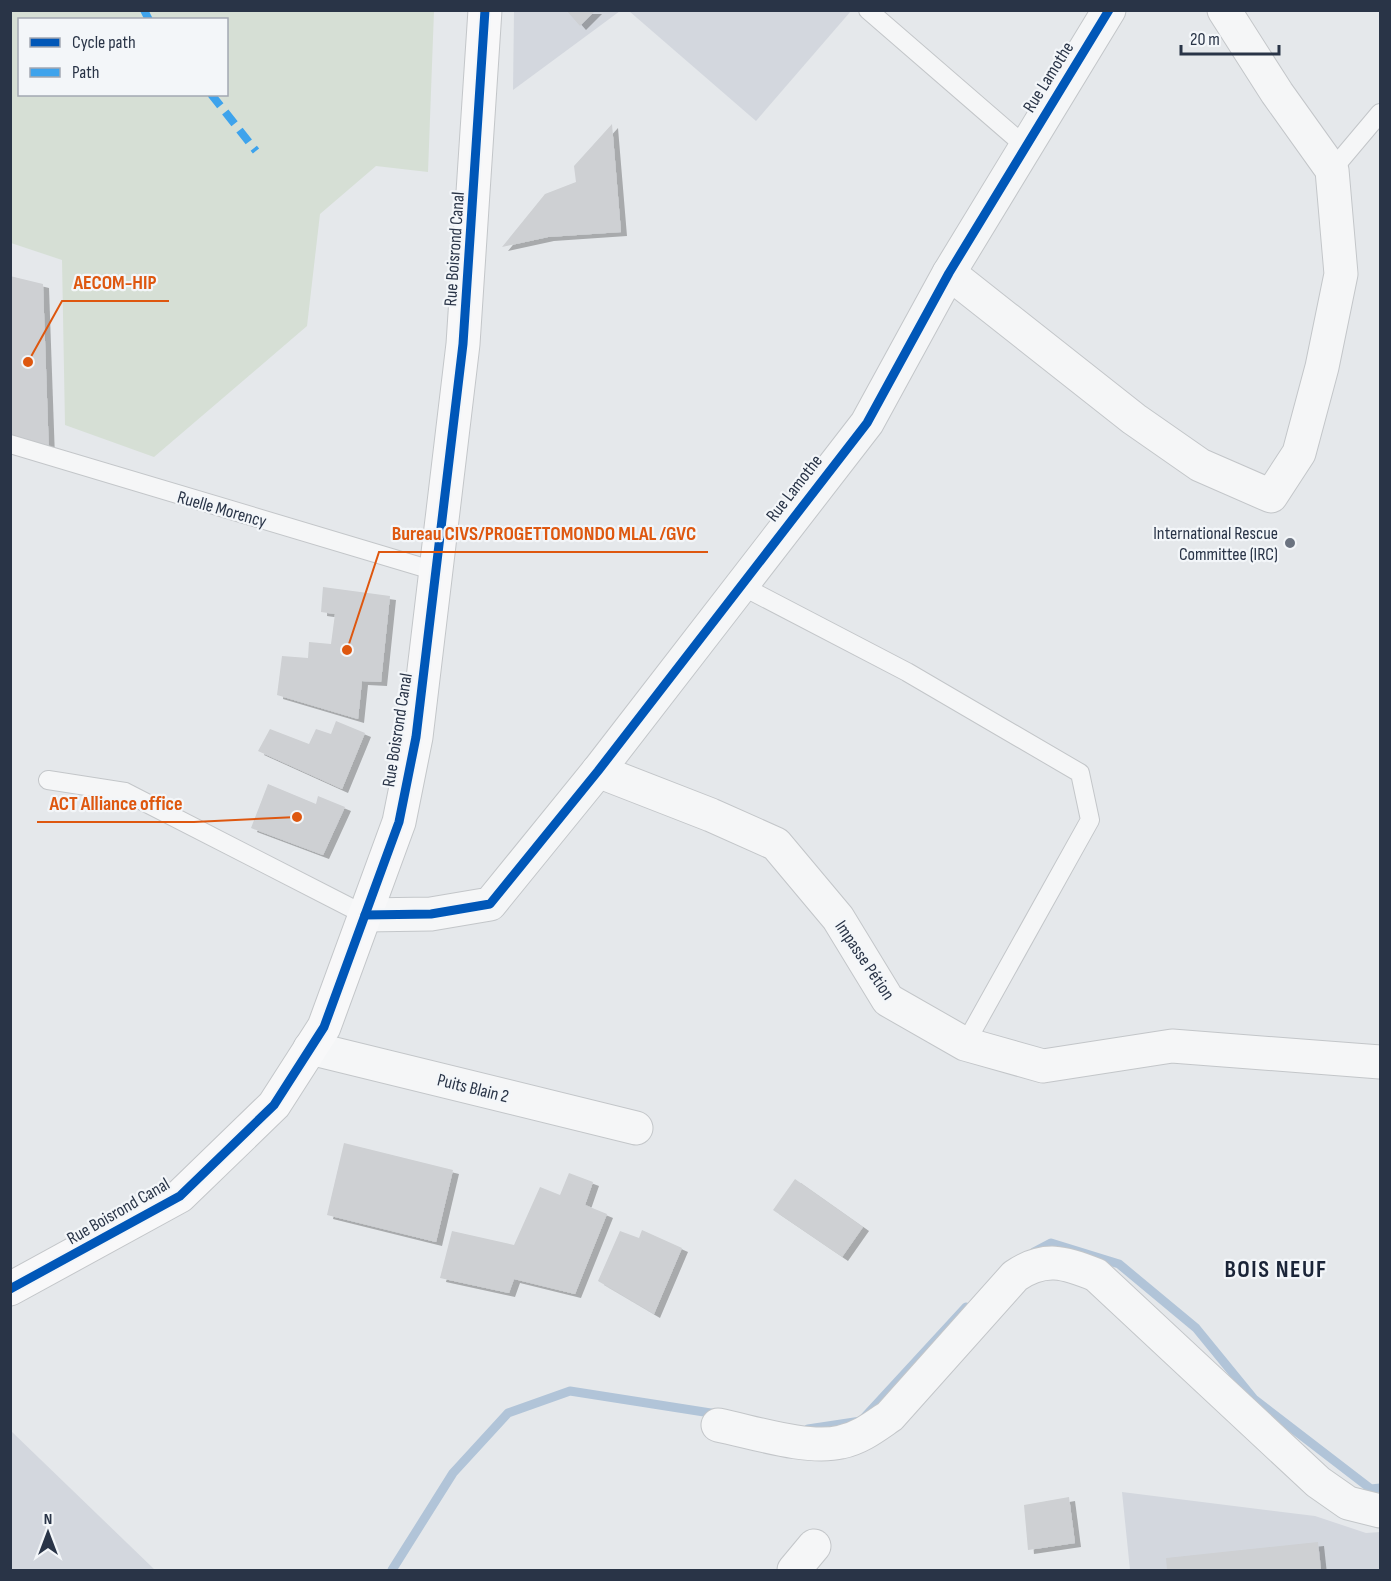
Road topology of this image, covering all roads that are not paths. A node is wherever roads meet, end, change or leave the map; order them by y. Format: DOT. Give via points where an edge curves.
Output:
graph roads {
  1 [pos="485,10"];
  2 [pos="868,10"];
  3 [pos="1108,10"];
  4 [pos="1224,10"];
  5 [pos="1380,113"];
  6 [pos="1025,146"];
  7 [pos="1332,170"];
  8 [pos="949,273"];
  9 [pos="10,444"];
  10 [pos="435,571"];
  11 [pos="740,585"];
  12 [pos="598,771"];
  13 [pos="48,780"];
  14 [pos="365,915"];
  15 [pos="965,1044"];
  16 [pos="310,1048"];
  17 [pos="1380,1062"];
  18 [pos="636,1128"];
  19 [pos="10,1288"];
  20 [pos="718,1425"];
  21 [pos="1380,1511"];
  1 -- 10 [label="street, Rue Boisrond Canal" via="463,344"];
  2 -- 6 [label="lane"];
  3 -- 6 [label="street, Rue Lamothe"];
  4 -- 7 [label="street"];
  5 -- 7 [label="lane"];
  6 -- 8 [label="street, Rue Lamothe"];
  7 -- 8 [label="street" via="1341,274 1299,453 1271,496 1200,465 1134,419"];
  8 -- 11 [label="street, Rue Lamothe" via="867,423"];
  9 -- 10 [label="lane, Ruelle Morency"];
  10 -- 14 [label="street, Rue Boisrond Canal" via="416,737 399,822"];
  11 -- 12 [label="street, Rue Lamothe"];
  11 -- 15 [label="lane" via="907,672 1080,773 1090,820"];
  12 -- 14 [label="street, Rue Lamothe" via="489,904 431,914"];
  12 -- 15 [label="street, Impasse Pétion" via="776,844 838,918 888,1000"];
  13 -- 14 [label="lane" via="125,792"];
  14 -- 16 [label="street, Rue Boisrond Canal" via="324,1027"];
  15 -- 17 [label="street, Impasse Pétion" via="1043,1066 1172,1046"];
  16 -- 18 [label="street, Puits Blain 2"];
  16 -- 19 [label="street, Rue Boisrond Canal" via="274,1105 180,1196"];
  20 -- 21 [label="street" via="815,1444 841,1443 864,1434 890,1416 1015,1276 1031,1265 1072,1265 1096,1275 1318,1482 1348,1503"];
}
